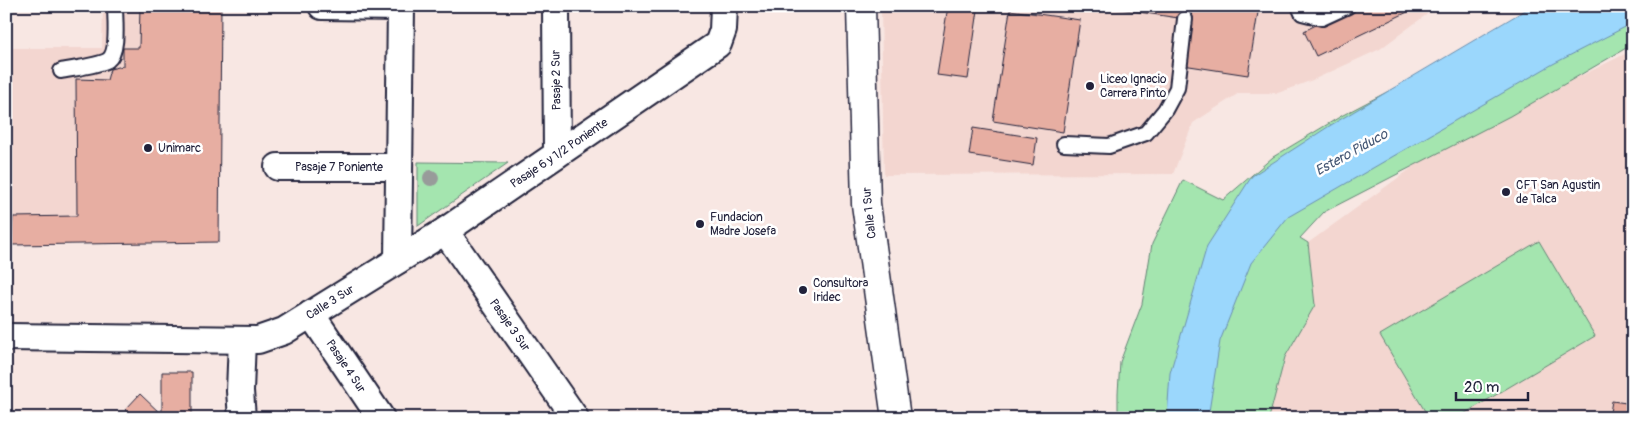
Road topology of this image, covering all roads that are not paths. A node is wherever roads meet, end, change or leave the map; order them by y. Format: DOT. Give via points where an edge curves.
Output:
graph roads {
  1 [pos="115,6"];
  2 [pos="322,6"];
  3 [pos="556,6"];
  4 [pos="724,6"];
  5 [pos="861,6"];
  6 [pos="1299,6"];
  7 [pos="1348,6"];
  8 [pos="400,7"];
  9 [pos="1185,19"];
  10 [pos="61,71"];
  11 [pos="1064,144"];
  12 [pos="557,154"];
  13 [pos="399,166"];
  14 [pos="278,167"];
  15 [pos="445,231"];
  16 [pos="398,260"];
  17 [pos="311,314"];
  18 [pos="6,337"];
  19 [pos="242,340"];
  20 [pos="242,418"];
  21 [pos="381,418"];
  22 [pos="575,418"];
  23 [pos="896,418"];
  1 -- 10 [label="lane" via="115,50 112,57 106,62"];
  2 -- 8 [label="street"];
  3 -- 12 [label="street, Pasaje 2 Sur"];
  4 -- 12 [label="street, Pasaje 6 y 1/2 Poniente" via="723,30 718,44"];
  5 -- 23 [label="street, Calle 1 Sur" via="866,204"];
  6 -- 7 [label="lane" via="1302,13 1322,18"];
  8 -- 13 [label="street"];
  9 -- 11 [label="lane" via="1177,88 1165,110 1146,133 1109,146"];
  12 -- 15 [label="street, Pasaje 6 y 1/2 Poniente"];
  13 -- 14 [label="street, Pasaje 7 Poniente"];
  13 -- 16 [label="street"];
  15 -- 16 [label="street, Pasaje 6 y 1/2 Poniente"];
  15 -- 22 [label="street, Pasaje 3 Sur"];
  16 -- 17 [label="street, Calle 3 Sur"];
  17 -- 19 [label="street, Calle 3 Sur" via="284,331 258,340"];
  17 -- 21 [label="street, Pasaje 4 Sur"];
  18 -- 19 [label="street, Calle 3 Sur"];
  19 -- 20 [label="street"];
}
